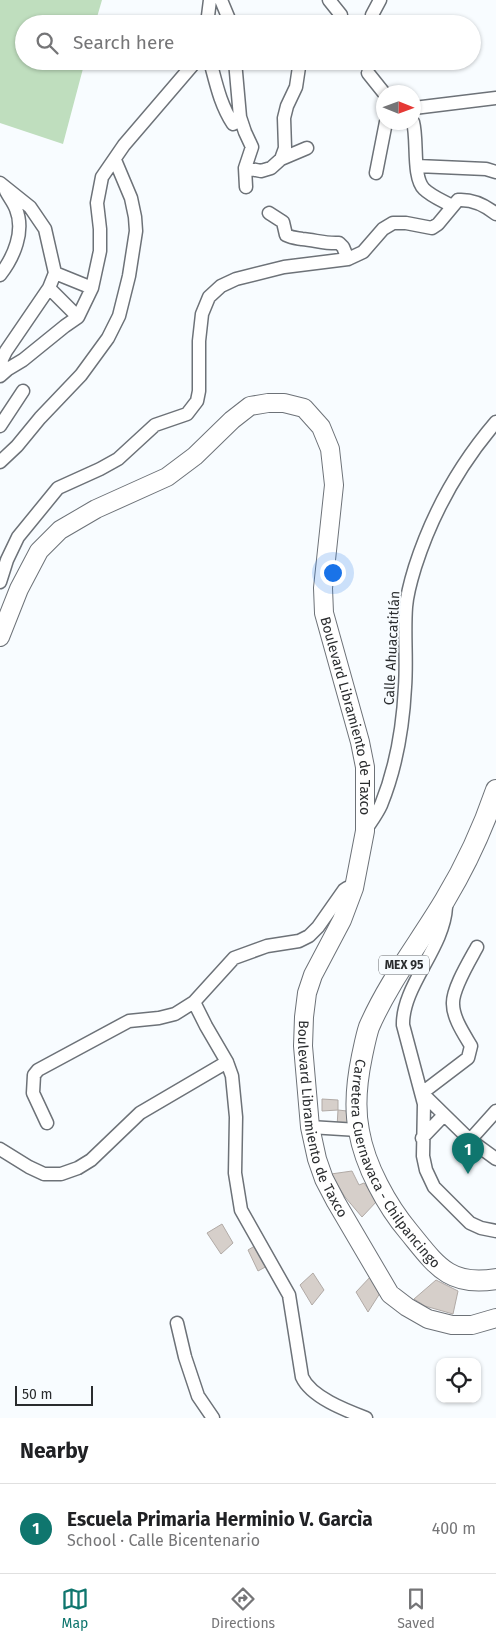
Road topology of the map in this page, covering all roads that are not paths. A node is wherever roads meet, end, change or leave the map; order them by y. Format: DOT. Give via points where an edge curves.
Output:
graph roads {
  1 [pos="210,0"];
  2 [pos="221,0"];
  3 [pos="329,0"];
  4 [pos="380,0"];
  5 [pos="208,15"];
  6 [pos="227,15"];
  7 [pos="341,15"];
  8 [pos="372,15"];
  9 [pos="188,70"];
  10 [pos="212,70"];
  11 [pos="236,70"];
  12 [pos="299,70"];
  13 [pos="368,73"];
  14 [pos="378,85"];
  15 [pos="496,98"];
  16 [pos="421,107"];
  17 [pos="240,117"];
  18 [pos="384,130"];
  19 [pos="414,130"];
  20 [pos="307,148"];
  21 [pos="282,159"];
  22 [pos="115,160"];
  23 [pos="417,166"];
  24 [pos="246,168"];
  25 [pos="496,172"];
  26 [pos="376,173"];
  27 [pos="1,184"];
  28 [pos="246,187"];
  29 [pos="452,206"];
  30 [pos="269,213"];
  31 [pos="496,214"];
  32 [pos="348,259"];
  33 [pos="55,273"];
  34 [pos="0,275"];
  35 [pos="49,288"];
  36 [pos="92,288"];
  37 [pos="78,317"];
  38 [pos="1,375"];
  39 [pos="23,391"];
  40 [pos="496,422"];
  41 [pos="0,426"];
  42 [pos="0,462"];
  43 [pos="0,582"];
  44 [pos="0,637"];
  45 [pos="496,790"];
  46 [pos="365,831"];
  47 [pos="354,888"];
  48 [pos="445,900"];
  49 [pos="477,946"];
  50 [pos="194,1002"];
  51 [pos="227,1062"];
  52 [pos="422,1093"];
  53 [pos="496,1111"];
  54 [pos="444,1115"];
  55 [pos="47,1123"];
  56 [pos="310,1127"];
  57 [pos="358,1130"];
  58 [pos="422,1138"];
  59 [pos="470,1140"];
  60 [pos="0,1149"];
  61 [pos="496,1159"];
  62 [pos="496,1231"];
  63 [pos="496,1279"];
  64 [pos="496,1318"];
  65 [pos="177,1323"];
  66 [pos="213,1418"];
  67 [pos="366,1418"];
  1 -- 5 [label="street"];
  2 -- 6 [label="street"];
  3 -- 7 [label="street"];
  4 -- 8 [label="street"];
  9 -- 22 [label="street"];
  10 -- 17 [label="street" via="219,97 233,124"];
  11 -- 17 [label="street"];
  12 -- 21 [label="street" via="296,87 286,106"];
  13 -- 14 [label="street"];
  15 -- 16 [label="street"];
  17 -- 24 [label="street" via="252,147"];
  18 -- 26 [label="street"];
  19 -- 23 [label="street"];
  20 -- 21 [label="street"];
  21 -- 24 [label="street" via="261,171"];
  22 -- 36 [label="street" via="100,185 97,203 100,251"];
  22 -- 42 [label="street" via="131,198 136,231 119,316 108,338 81,375"];
  23 -- 25 [label="street" via="486,168"];
  23 -- 29 [label="street" via="424,190"];
  24 -- 28 [label="street"];
  27 -- 33 [label="street" via="30,207 45,229"];
  27 -- 34 [label="street" via="17,209 20,229 12,259"];
  29 -- 31 [label="street" via="458,200 468,200 478,202"];
  29 -- 32 [label="street" via="432,228 406,222 393,223 383,229 363,252"];
  30 -- 32 [label="street" via="283,222 286,235 339,244"];
  32 -- 43 [label="street" via="302,264 236,278 209,297 202,314 197,401 187,414 155,426 118,459 58,488 18,537"];
  33 -- 35 [label="street"];
  33 -- 36 [label="street"];
  35 -- 37 [label="street"];
  35 -- 38 [label="street" via="6,351"];
  36 -- 37 [label="street"];
  37 -- 38 [label="street"];
  39 -- 41 [label="street"];
  40 -- 46 [label="street, Calle Ahuacatitlán" via="452,483 422,546 406,607 406,686 402,727 380,806"];
  44 -- 46 [label="main road, Boulevard Libramiento de Taxco" via="19,589 39,551 60,530 96,509 167,477 250,406 284,403 304,408 320,427 330,449 334,485 323,588 324,613 365,767"];
  45 -- 48 [label="main road, Carretera Cuernavaca - Chilpancingo / MEX 95" via="475,844"];
  46 -- 47 [label="main road, Boulevard Libramiento de Taxco"];
  47 -- 50 [label="street" via="344,890 309,936 234,958"];
  47 -- 56 [label="main road, Boulevard Libramiento de Taxco" via="307,993 303,1046"];
  48 -- 52 [label="street" via="443,923 405,1005 403,1016"];
  48 -- 57 [label="main road, Carretera Cuernavaca - Chilpancingo / MEX 95" via="368,1028 359,1072"];
  49 -- 52 [label="street" via="452,1004 471,1046 468,1058"];
  50 -- 51 [label="street"];
  50 -- 55 [label="street" via="175,1014 129,1021 38,1070 34,1075 33,1093"];
  51 -- 60 [label="street" via="140,1113 91,1160 78,1168 61,1174 44,1174"];
  51 -- 67 [label="street" via="235,1093 235,1173 241,1210 289,1296 302,1377 313,1392"];
  52 -- 54 [label="street"];
  52 -- 58 [label="street"];
  53 -- 59 [label="street"];
  54 -- 58 [label="street"];
  54 -- 59 [label="street"];
  56 -- 57 [label="street"];
  56 -- 64 [label="main road, Boulevard Libramiento de Taxco" via="324,1179 390,1294 428,1319 452,1325"];
  57 -- 63 [label="main road, Carretera Cuernavaca - Chilpancingo / MEX 95" via="364,1153 392,1209 440,1269 459,1278"];
  58 -- 62 [label="street" via="422,1156 434,1187 470,1223"];
  59 -- 61 [label="street"];
  65 -- 66 [label="street" via="198,1396"];
}
